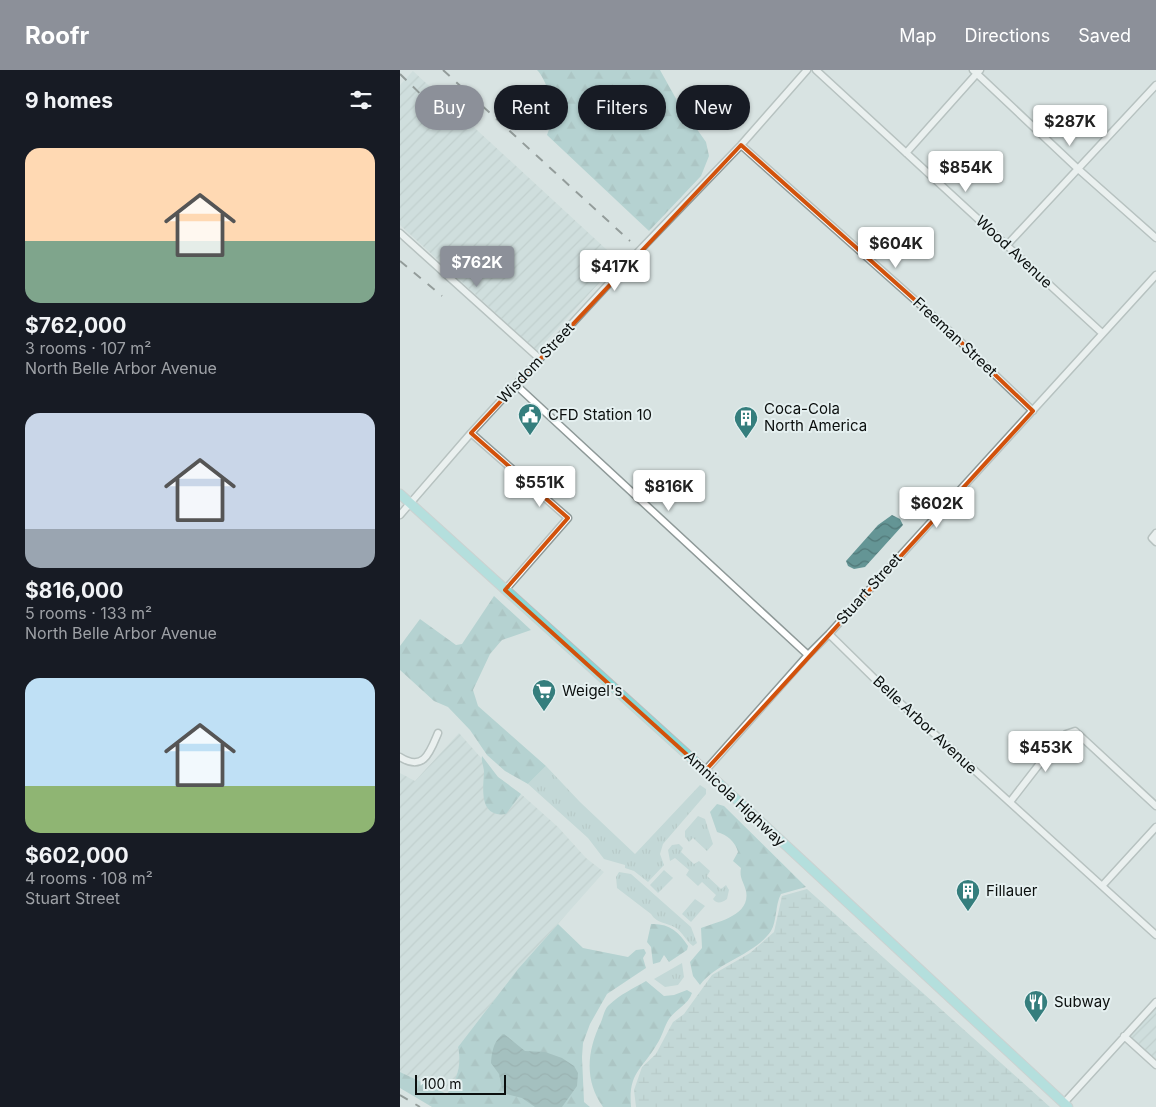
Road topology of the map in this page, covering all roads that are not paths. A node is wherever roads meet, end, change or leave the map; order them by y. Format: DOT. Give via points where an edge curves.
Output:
graph roads {
  1 [pos="807,70"];
  2 [pos="816,70"];
  3 [pos="976,71"];
  4 [pos="1156,85"];
  5 [pos="740,145"];
  6 [pos="906,153"];
  7 [pos="1077,168"];
  8 [pos="400,233"];
  9 [pos="1156,238"];
  10 [pos="1007,245"];
  11 [pos="1156,275"];
  12 [pos="1102,332"];
  13 [pos="540,359"];
  14 [pos="516,385"];
  15 [pos="1033,411"];
  16 [pos="471,433"];
  17 [pos="400,494"];
  18 [pos="410,504"];
  19 [pos="400,515"];
  20 [pos="505,590"];
  21 [pos="829,634"];
  22 [pos="808,655"];
  23 [pos="438,733"];
  24 [pos="400,757"];
  25 [pos="705,771"];
  26 [pos="1010,802"];
  27 [pos="1156,806"];
  28 [pos="1156,826"];
  29 [pos="1102,886"];
  30 [pos="1156,935"];
  31 [pos="1156,1002"];
  32 [pos="1124,1036"];
  33 [pos="1156,1065"];
  34 [pos="1066,1105"];
  1 -- 5 [label="street, Wisdom Street"];
  2 -- 6 [label="street, Wood Avenue"];
  3 -- 6 [label="street"];
  3 -- 7 [label="street"];
  4 -- 7 [label="street"];
  5 -- 13 [label="street, Wisdom Street"];
  5 -- 15 [label="street, Freeman Street" via="943,325"];
  6 -- 10 [label="street, Wood Avenue"];
  7 -- 9 [label="street"];
  7 -- 10 [label="street"];
  8 -- 13 [label="street"];
  10 -- 12 [label="street, Wood Avenue"];
  11 -- 12 [label="street, Stuart Street"];
  12 -- 15 [label="street, Stuart Street"];
  13 -- 14 [label="street, Wisdom Street"];
  14 -- 16 [label="street, Wisdom Street"];
  14 -- 22 [label="street"];
  15 -- 21 [label="street, Stuart Street"];
  16 -- 18 [label="street, Wisdom Street"];
  16 -- 20 [label="street" via="568,518"];
  17 -- 18 [label="main road, Amnicola Highway"];
  18 -- 19 [label="street, Wisdom Street"];
  18 -- 20 [label="main road, Amnicola Highway"];
  20 -- 25 [label="main road, Amnicola Highway"];
  21 -- 22 [label="street, Stuart Street"];
  21 -- 26 [label="street, Belle Arbor Avenue"];
  22 -- 25 [label="street, Stuart Street"];
  23 -- 24 [label="street" via="430,754 420,761 408,762"];
  25 -- 34 [label="main road, Amnicola Highway"];
  26 -- 27 [label="street" via="1058,740 1074,731"];
  26 -- 29 [label="street, Belle Arbor Avenue"];
  28 -- 29 [label="street"];
  29 -- 30 [label="street, Belle Arbor Avenue"];
  31 -- 32 [label="street"];
  32 -- 33 [label="street"];
  32 -- 34 [label="street"];
}
